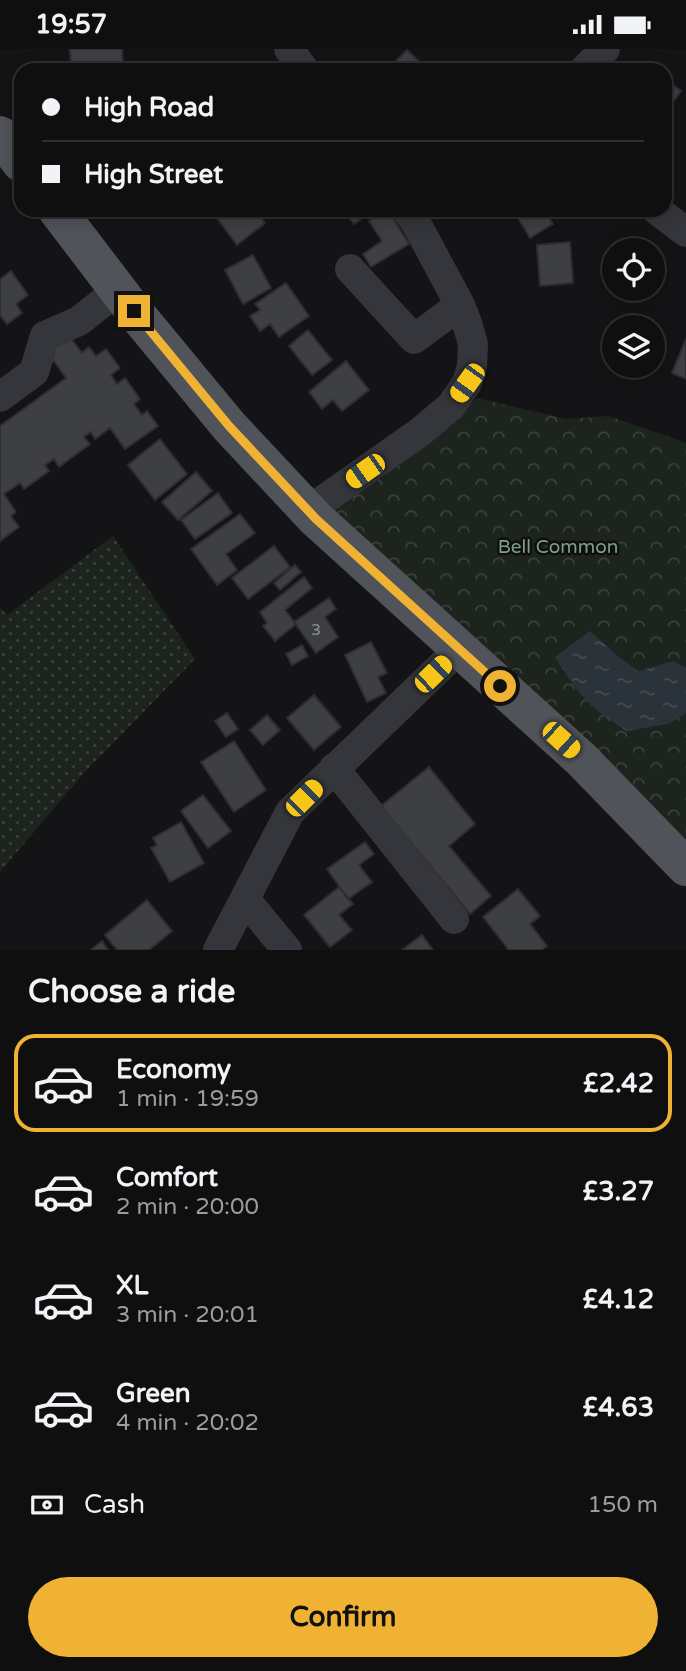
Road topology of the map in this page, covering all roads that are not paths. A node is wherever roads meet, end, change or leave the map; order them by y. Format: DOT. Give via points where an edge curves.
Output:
graph roads {
  1 [pos="605,49"];
  2 [pos="591,63"];
  3 [pos="0,135"];
  4 [pos="14,154"];
  5 [pos="62,217"];
  6 [pos="419,217"];
  7 [pos="666,217"];
  8 [pos="686,232"];
  9 [pos="350,269"];
  10 [pos="118,290"];
  11 [pos="460,305"];
  12 [pos="0,397"];
  13 [pos="309,511"];
  14 [pos="459,649"];
  15 [pos="334,768"];
  16 [pos="686,867"];
  17 [pos="245,899"];
  18 [pos="454,919"];
  19 [pos="218,950"];
  20 [pos="288,950"];
  1 -- 2 [label="street"];
  3 -- 4 [label="main road"];
  5 -- 10 [label="main road"];
  6 -- 11 [label="street"];
  7 -- 8 [label="street"];
  9 -- 11 [label="street" via="414,339"];
  10 -- 12 [label="street" via="79,321 45,336 34,372"];
  10 -- 13 [label="main road" via="229,426"];
  11 -- 13 [label="street" via="473,344 472,366 451,406"];
  13 -- 14 [label="main road"];
  14 -- 15 [label="street"];
  14 -- 16 [label="main road" via="581,759"];
  15 -- 17 [label="street" via="289,813"];
  15 -- 18 [label="street"];
  17 -- 19 [label="street"];
  17 -- 20 [label="street"];
}
